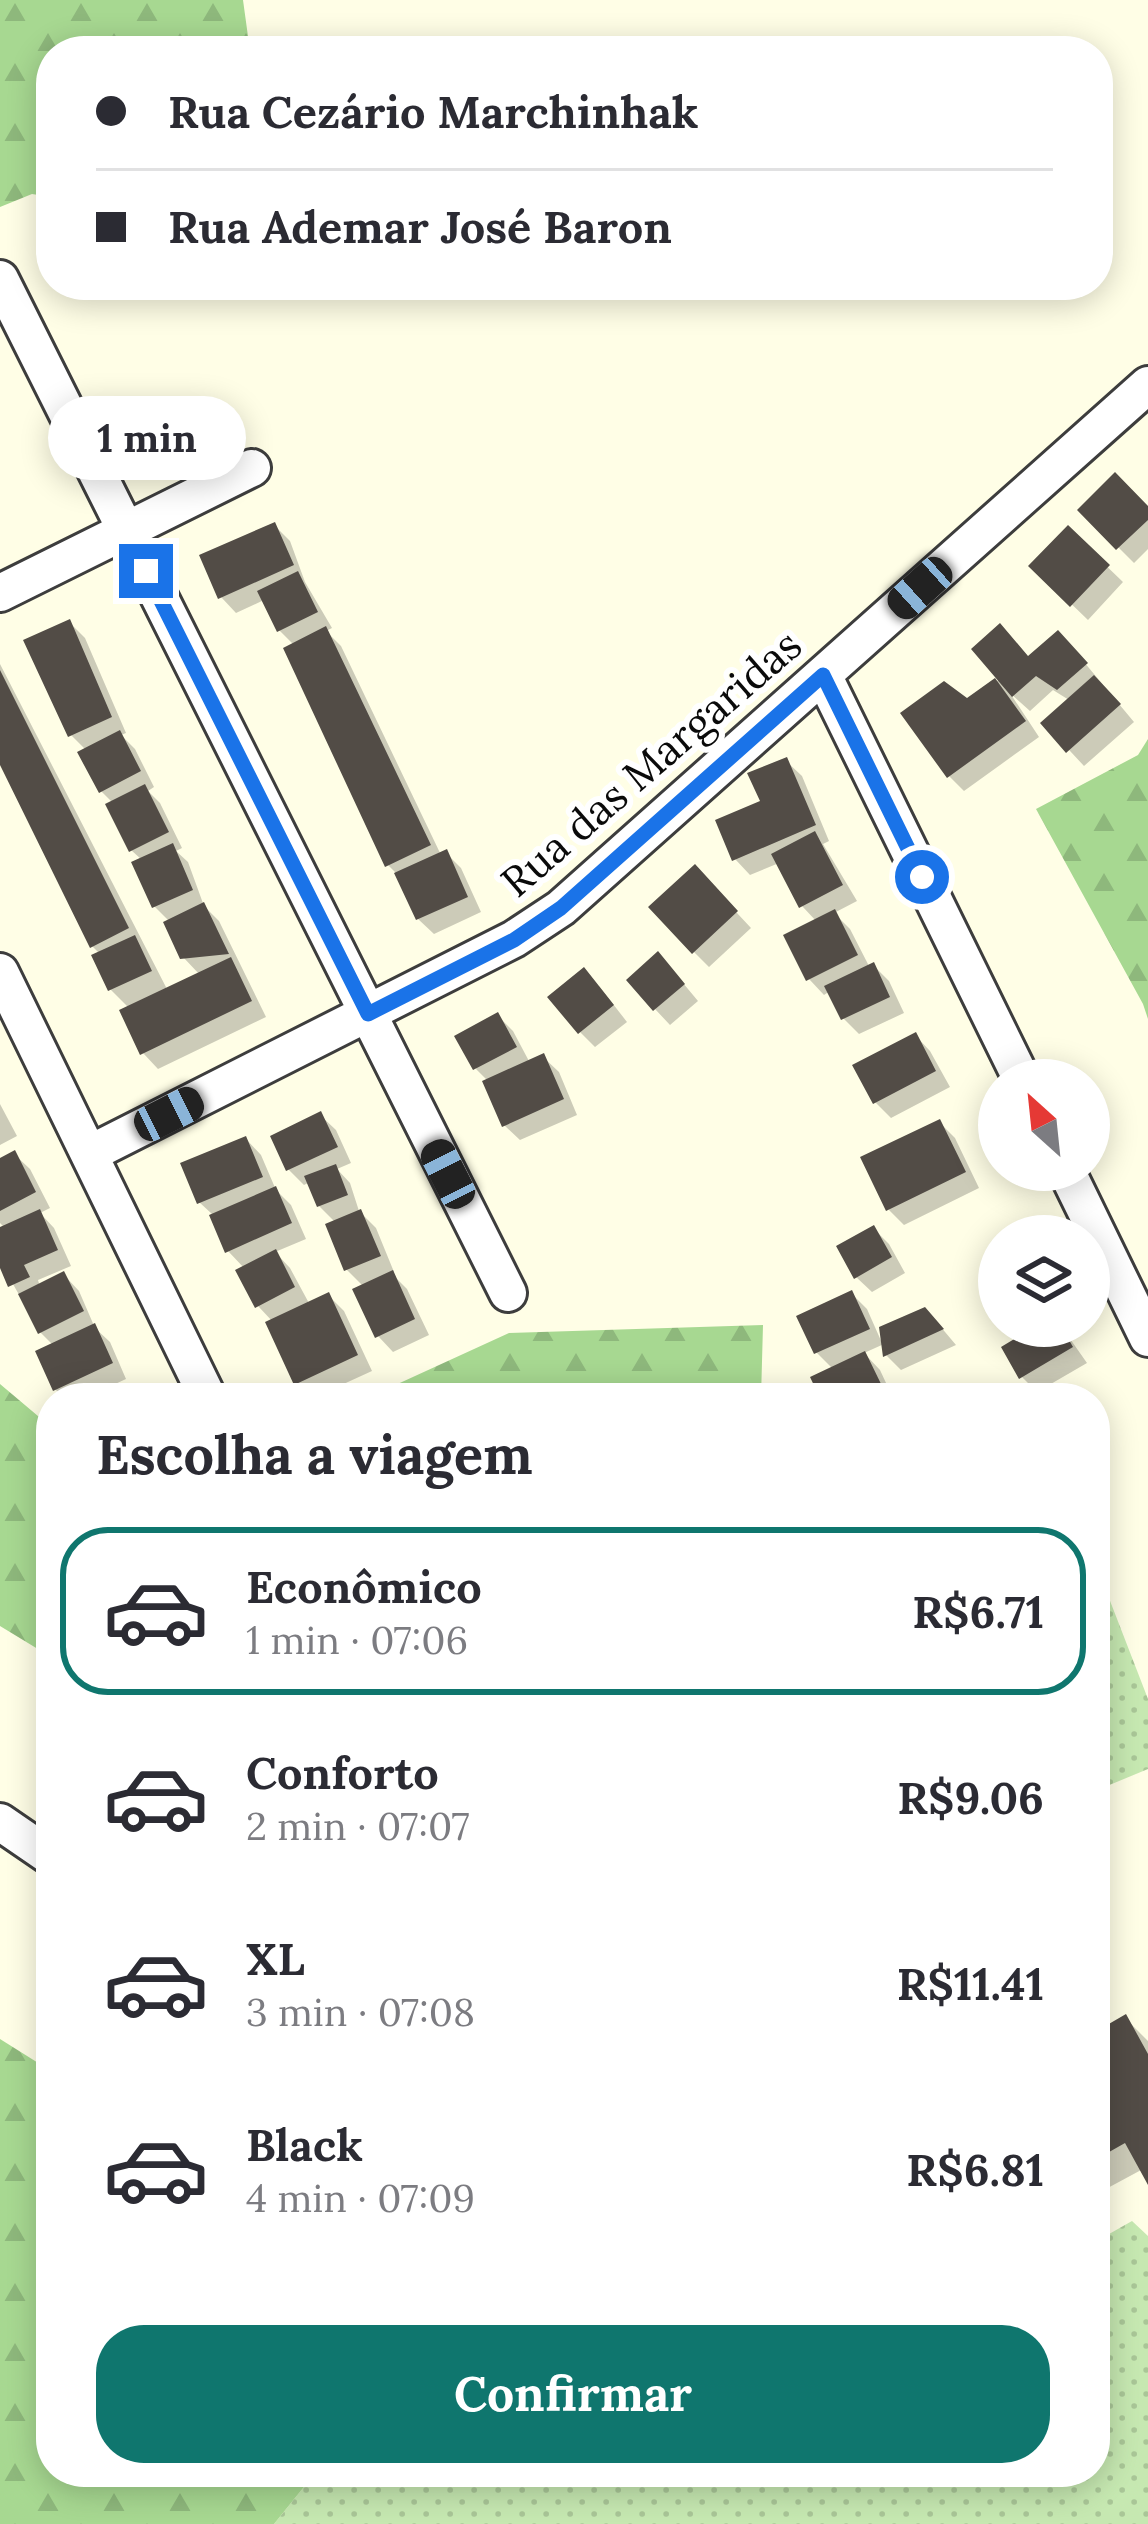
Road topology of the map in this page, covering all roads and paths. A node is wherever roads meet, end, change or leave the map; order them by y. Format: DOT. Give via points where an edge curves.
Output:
graph roads {
  1 [pos="0,279"];
  2 [pos="1148,385"];
  3 [pos="252,468"];
  4 [pos="126,530"];
  5 [pos="0,593"];
  6 [pos="823,675"];
  7 [pos="2,980"];
  8 [pos="368,1014"];
  9 [pos="1012,1059"];
  10 [pos="88,1154"];
  11 [pos="1076,1191"];
  12 [pos="508,1293"];
  13 [pos="1148,1338"];
  14 [pos="201,1383"];
  15 [pos="0,1822"];
  16 [pos="36,1847"];
  1 -- 4 [label="street"];
  2 -- 6 [label="street, Rua das Margaridas"];
  3 -- 4 [label="street"];
  4 -- 5 [label="street"];
  4 -- 8 [label="street"];
  6 -- 8 [label="street, Rua das Margaridas" via="561,908"];
  6 -- 9 [label="street"];
  7 -- 10 [label="street"];
  8 -- 10 [label="street, Rua das Margaridas"];
  8 -- 12 [label="street"];
  10 -- 14 [label="street"];
  11 -- 13 [label="street"];
  15 -- 16 [label="street"];
}
